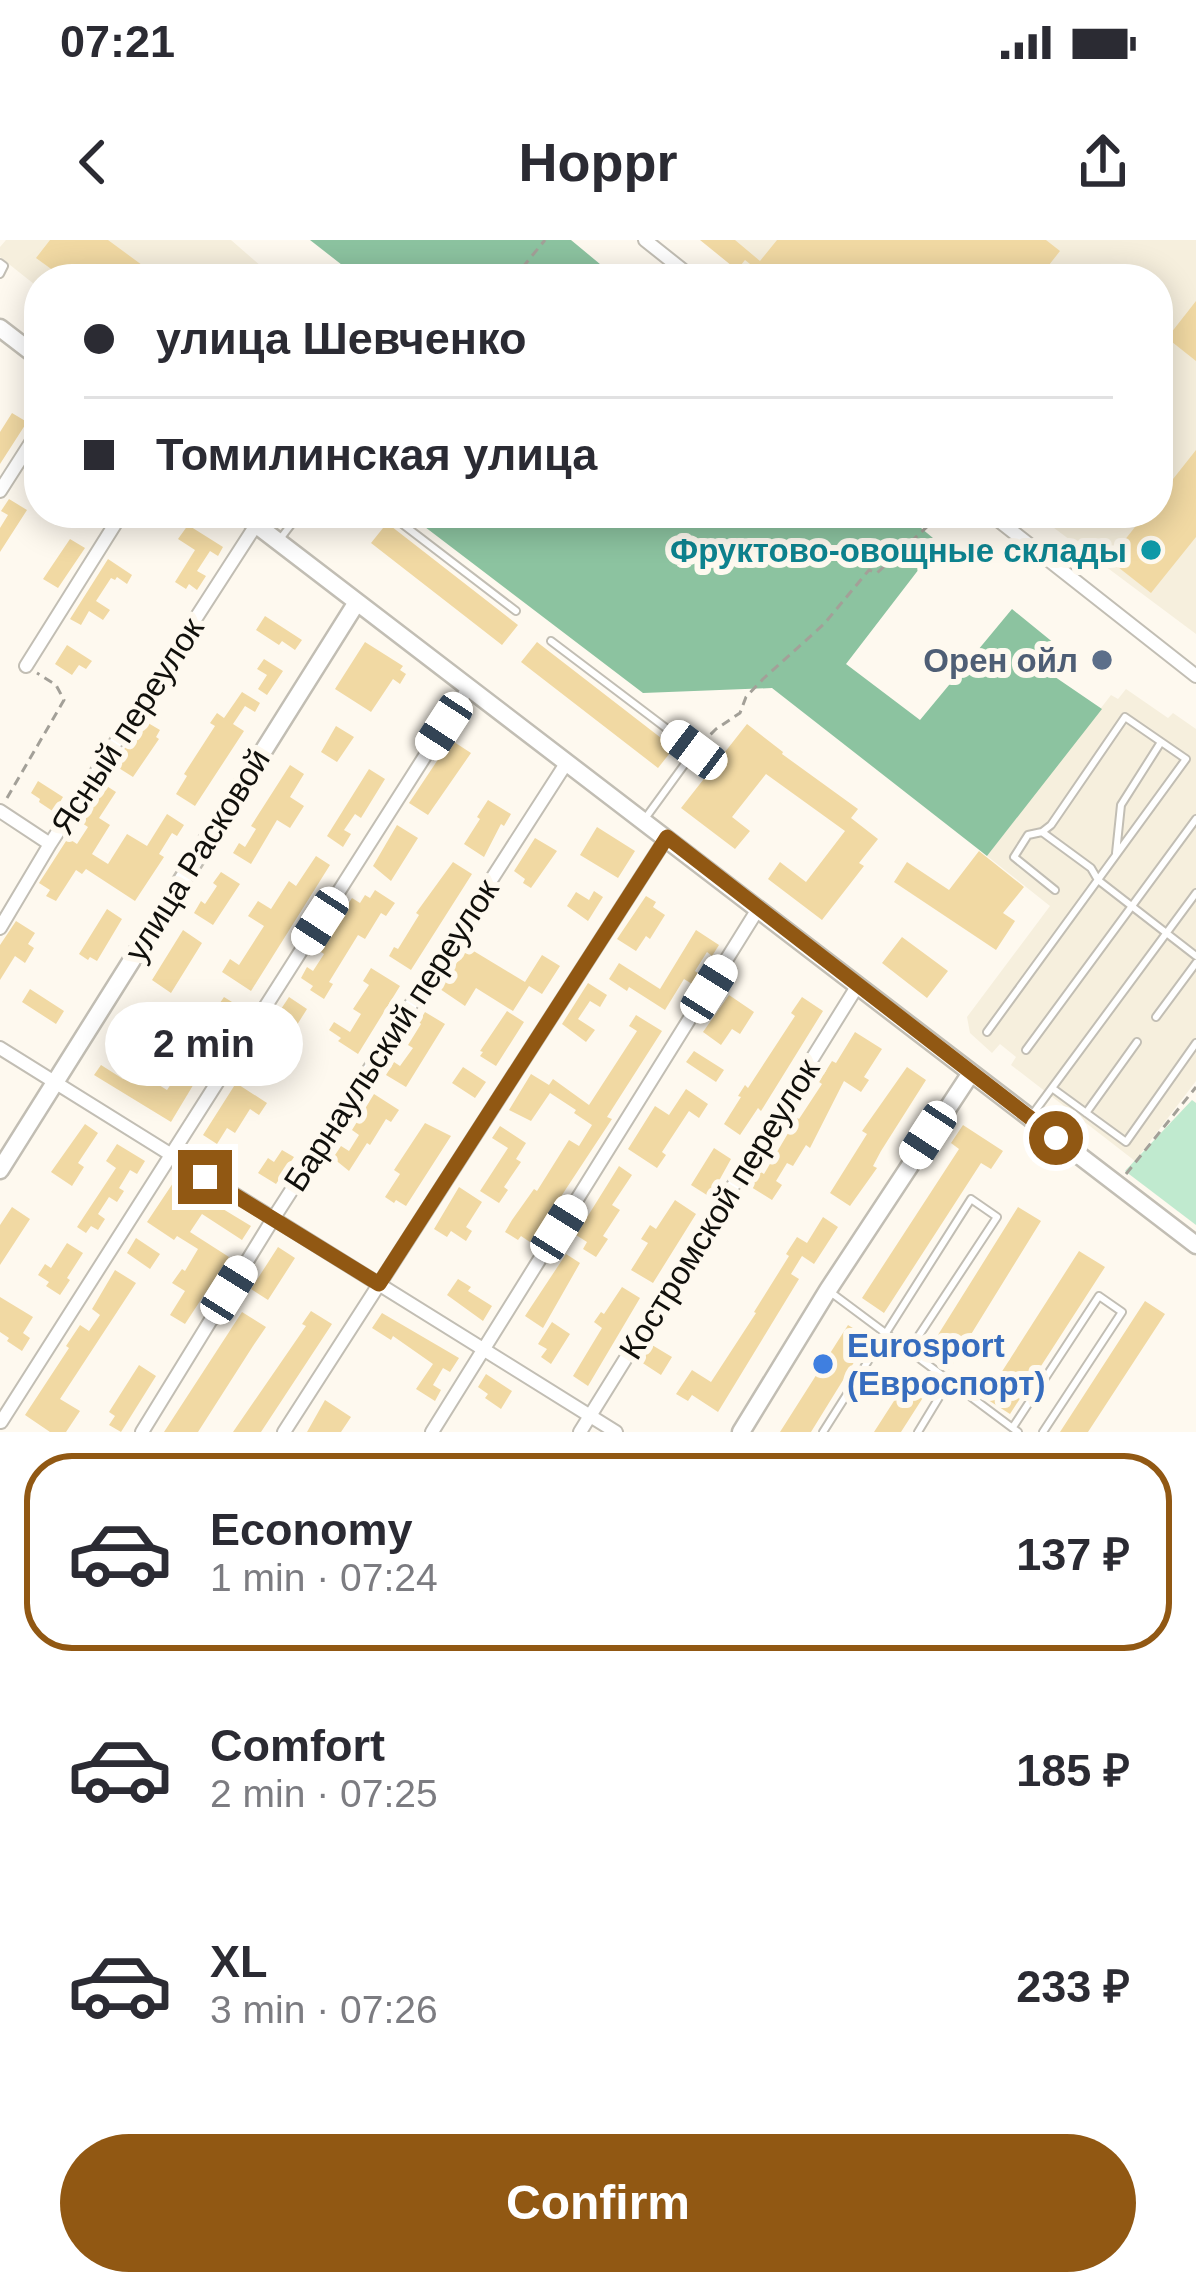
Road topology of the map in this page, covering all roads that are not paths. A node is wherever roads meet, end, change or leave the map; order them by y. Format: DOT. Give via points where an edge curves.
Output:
graph roads {
  1 [pos="645,240"];
  2 [pos="0,263"];
  3 [pos="675,264"];
  4 [pos="0,274"];
  5 [pos="0,328"];
  6 [pos="24,346"];
  7 [pos="24,453"];
  8 [pos="0,491"];
  9 [pos="113,528"];
  10 [pos="254,528"];
  11 [pos="260,528"];
  12 [pos="288,528"];
  13 [pos="408,528"];
  14 [pos="1008,528"];
  15 [pos="278,542"];
  16 [pos="358,602"];
  17 [pos="516,611"];
  18 [pos="551,641"];
  19 [pos="26,666"];
  20 [pos="1196,676"];
  21 [pos="469,687"];
  22 [pos="1161,742"];
  23 [pos="567,762"];
  24 [pos="0,810"];
  25 [pos="1196,819"];
  26 [pos="644,820"];
  27 [pos="1042,832"];
  28 [pos="667,837"];
  29 [pos="50,844"];
  30 [pos="1115,856"];
  31 [pos="1098,880"];
  32 [pos="1055,890"];
  33 [pos="1196,893"];
  34 [pos="1131,905"];
  35 [pos="758,909"];
  36 [pos="0,928"];
  37 [pos="1166,934"];
  38 [pos="1196,959"];
  39 [pos="858,985"];
  40 [pos="1156,1017"];
  41 [pos="987,1032"];
  42 [pos="1137,1042"];
  43 [pos="1196,1043"];
  44 [pos="0,1048"];
  45 [pos="1026,1050"];
  46 [pos="971,1073"];
  47 [pos="55,1082"];
  48 [pos="1052,1088"];
  49 [pos="1086,1113"];
  50 [pos="1030,1118"];
  51 [pos="171,1155"];
  52 [pos="0,1170"];
  53 [pos="273,1219"];
  54 [pos="1196,1245"];
  55 [pos="379,1284"];
  56 [pos="828,1290"];
  57 [pos="886,1332"];
  58 [pos="484,1349"];
  59 [pos="910,1349"];
  60 [pos="950,1381"];
  61 [pos="590,1416"];
  62 [pos="1,1422"];
  63 [pos="1015,1429"];
  64 [pos="17,1432"];
  65 [pos="142,1432"];
  66 [pos="284,1432"];
  67 [pos="431,1432"];
  68 [pos="580,1432"];
  69 [pos="616,1432"];
  70 [pos="741,1432"];
  71 [pos="823,1432"];
  72 [pos="918,1432"];
  73 [pos="1043,1432"];
  1 -- 3 [label="street"];
  2 -- 4 [label="lane"];
  5 -- 6 [label="main road"];
  7 -- 8 [label="street"];
  9 -- 19 [label="street"];
  10 -- 29 [label="street, Ясный переулок"];
  11 -- 15 [label="main road"];
  12 -- 15 [label="lane"];
  13 -- 17 [label="lane"];
  14 -- 20 [label="street"];
  15 -- 16 [label="main road"];
  16 -- 21 [label="main road"];
  16 -- 47 [label="main road, улица Расковой"];
  18 -- 26 [label="lane" via="694,750"];
  21 -- 23 [label="main road"];
  21 -- 51 [label="street"];
  22 -- 27 [label="lane" via="1125,717"];
  22 -- 30 [label="lane" via="1121,806"];
  22 -- 30 [label="lane" via="1186,759"];
  23 -- 26 [label="main road"];
  23 -- 53 [label="street, Барнаульский переулок"];
  24 -- 29 [label="street"];
  25 -- 34 [label="lane"];
  26 -- 28 [label="main road"];
  27 -- 31 [label="lane"];
  27 -- 32 [label="lane" via="1028,835 1014,857"];
  28 -- 35 [label="main road"];
  28 -- 55 [label="street"];
  29 -- 36 [label="street, Ясный переулок"];
  30 -- 31 [label="lane"];
  31 -- 34 [label="lane"];
  31 -- 41 [label="lane"];
  33 -- 37 [label="lane"];
  34 -- 37 [label="lane"];
  34 -- 45 [label="lane"];
  35 -- 39 [label="main road"];
  35 -- 58 [label="street"];
  37 -- 38 [label="lane"];
  37 -- 48 [label="lane"];
  38 -- 40 [label="lane"];
  39 -- 46 [label="main road"];
  39 -- 61 [label="street, Костромской переулок"];
  42 -- 49 [label="lane"];
  43 -- 49 [label="lane" via="1126,1142"];
  44 -- 47 [label="street"];
  46 -- 50 [label="main road"];
  46 -- 56 [label="main road"];
  47 -- 51 [label="street"];
  47 -- 52 [label="main road, улица Расковой"];
  48 -- 49 [label="lane"];
  48 -- 50 [label="lane"];
  50 -- 54 [label="main road"];
  51 -- 53 [label="street"];
  51 -- 62 [label="street"];
  53 -- 55 [label="street"];
  53 -- 65 [label="street, Барнаульский переулок"];
  55 -- 58 [label="street"];
  55 -- 66 [label="street"];
  56 -- 57 [label="lane"];
  56 -- 70 [label="main road"];
  57 -- 59 [label="lane"];
  57 -- 59 [label="lane" via="971,1199 997,1217"];
  57 -- 71 [label="lane"];
  58 -- 61 [label="street"];
  58 -- 67 [label="street"];
  59 -- 60 [label="lane"];
  60 -- 63 [label="lane"];
  60 -- 72 [label="lane"];
  61 -- 68 [label="street, Костромской переулок"];
  61 -- 69 [label="street"];
  62 -- 64 [label="street"];
  63 -- 73 [label="lane" via="1099,1296 1122,1312"];
}
